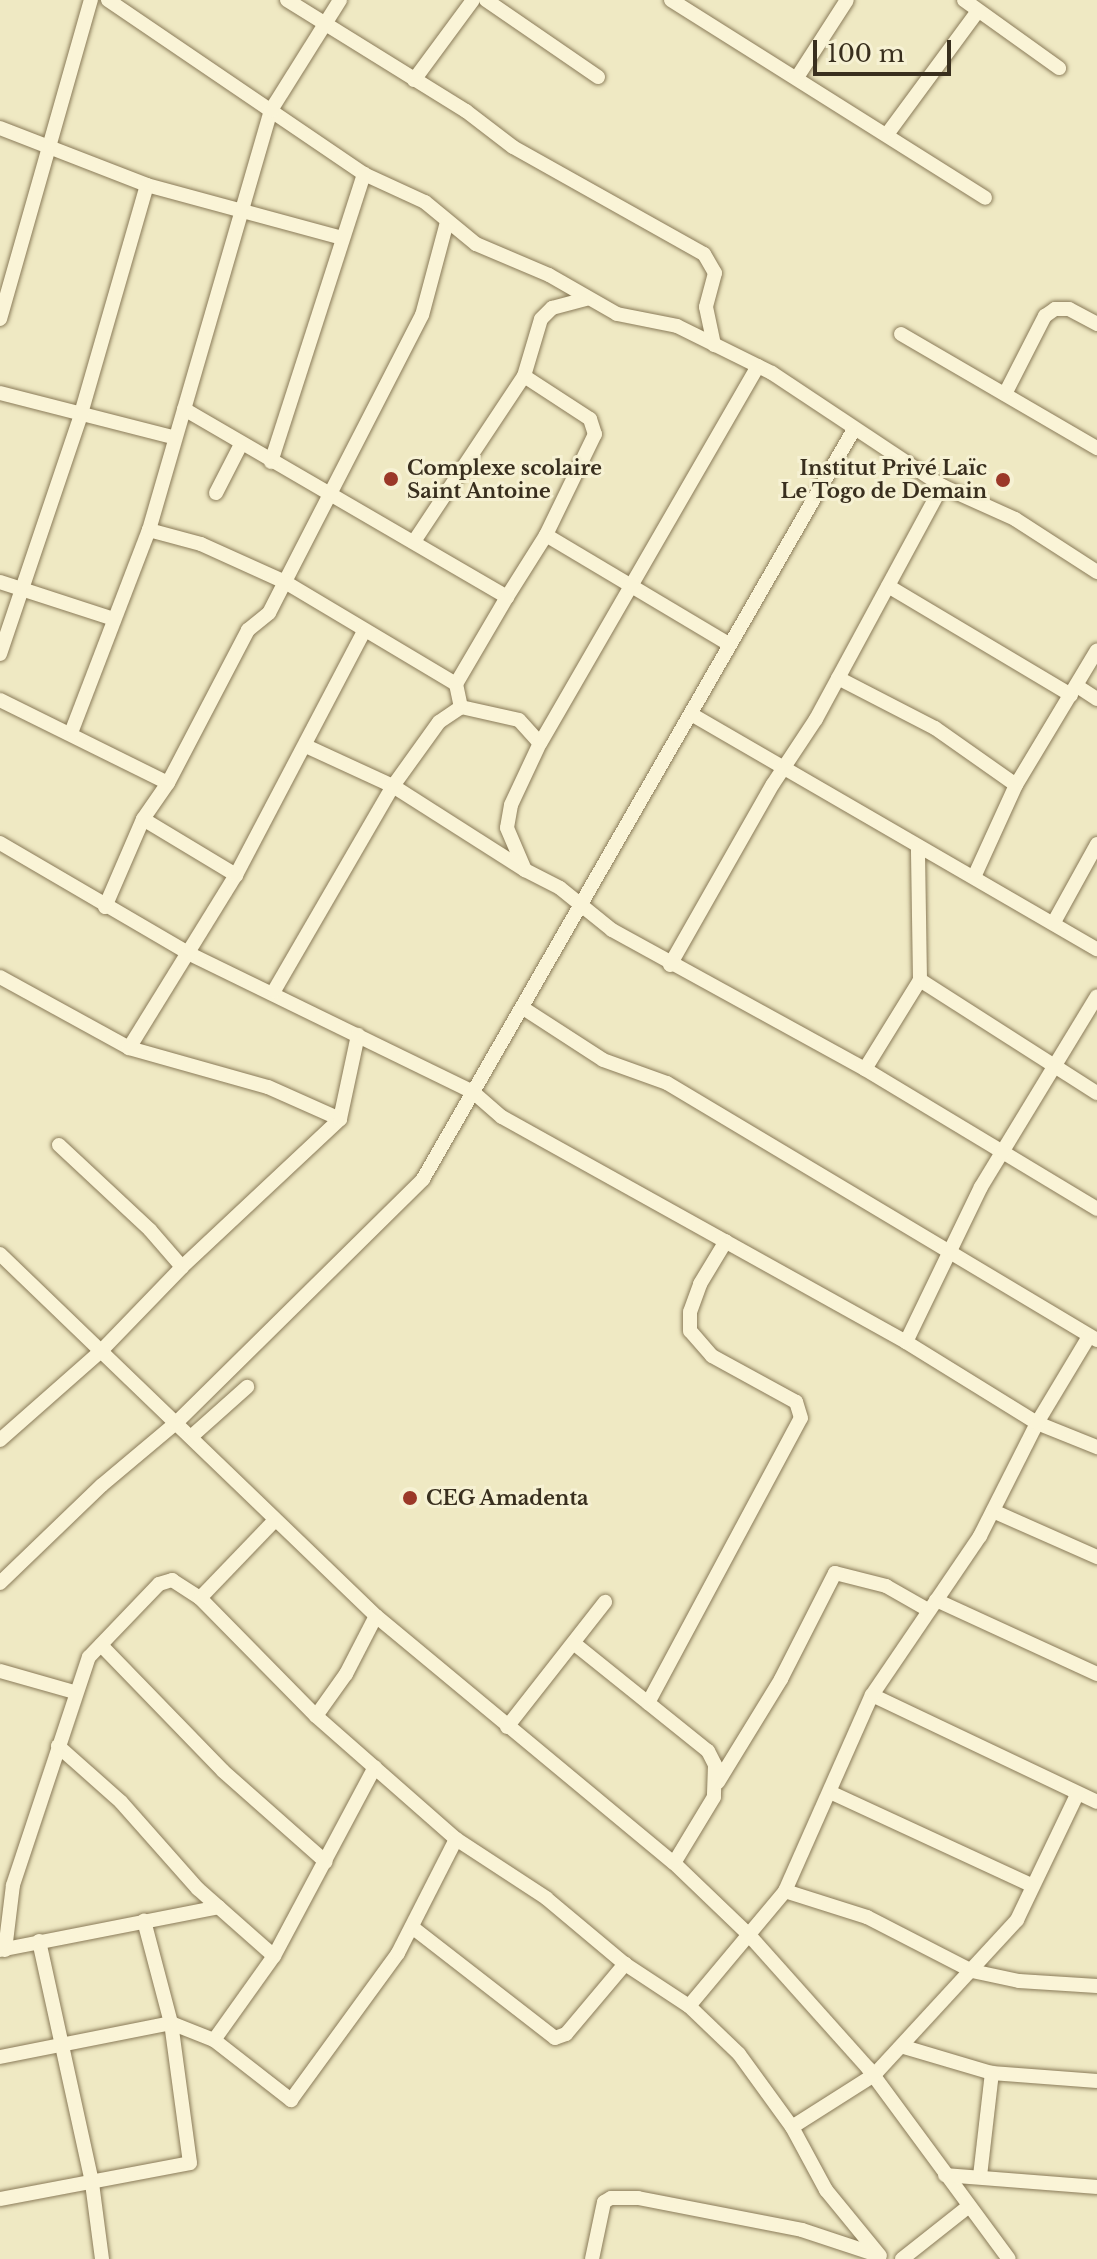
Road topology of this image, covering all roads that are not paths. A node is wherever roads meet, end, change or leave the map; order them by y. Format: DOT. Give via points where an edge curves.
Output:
graph roads {
  1 [pos="91,0"];
  2 [pos="108,0"];
  3 [pos="287,0"];
  4 [pos="340,0"];
  5 [pos="473,0"];
  6 [pos="486,0"];
  7 [pos="671,0"];
  8 [pos="847,0"];
  9 [pos="964,0"];
  10 [pos="978,11"];
  11 [pos="325,24"];
  12 [pos="1059,68"];
  13 [pos="798,76"];
  14 [pos="598,77"];
  15 [pos="414,80"];
  16 [pos="271,110"];
  17 [pos="0,128"];
  18 [pos="888,133"];
  19 [pos="47,145"];
  20 [pos="364,174"];
  21 [pos="147,185"];
  22 [pos="985,198"];
  23 [pos="239,212"];
  24 [pos="447,222"];
  25 [pos="342,238"];
  26 [pos="4,286"];
  27 [pos="586,299"];
  28 [pos="0,319"];
  29 [pos="1097,324"];
  30 [pos="901,334"];
  31 [pos="714,345"];
  32 [pos="758,366"];
  33 [pos="524,376"];
  34 [pos="0,393"];
  35 [pos="1005,394"];
  36 [pos="184,409"];
  37 [pos="80,417"];
  38 [pos="853,431"];
  39 [pos="173,437"];
  40 [pos="240,446"];
  41 [pos="1097,448"];
  42 [pos="271,462"];
  43 [pos="942,486"];
  44 [pos="216,493"];
  45 [pos="331,497"];
  46 [pos="149,530"];
  47 [pos="546,535"];
  48 [pos="415,540"];
  49 [pos="1097,572"];
  50 [pos="0,582"];
  51 [pos="285,582"];
  52 [pos="634,583"];
  53 [pos="888,586"];
  54 [pos="20,590"];
  55 [pos="507,597"];
  56 [pos="114,619"];
  57 [pos="364,631"];
  58 [pos="729,644"];
  59 [pos="1097,650"];
  60 [pos="0,654"];
  61 [pos="838,678"];
  62 [pos="456,684"];
  63 [pos="1074,691"];
  64 [pos="1097,699"];
  65 [pos="0,700"];
  66 [pos="461,707"];
  67 [pos="691,714"];
  68 [pos="71,733"];
  69 [pos="540,743"];
  70 [pos="306,746"];
  71 [pos="787,765"];
  72 [pos="168,783"];
  73 [pos="1016,785"];
  74 [pos="393,786"];
  75 [pos="143,819"];
  76 [pos="0,843"];
  77 [pos="1097,844"];
  78 [pos="918,848"];
  79 [pos="525,870"];
  80 [pos="236,875"];
  81 [pos="974,877"];
  82 [pos="582,906"];
  83 [pos="105,907"];
  84 [pos="1054,922"];
  85 [pos="1097,949"];
  86 [pos="190,954"];
  87 [pos="670,965"];
  88 [pos="0,977"];
  89 [pos="920,980"];
  90 [pos="274,991"];
  91 [pos="1097,996"];
  92 [pos="523,1008"];
  93 [pos="358,1035"];
  94 [pos="129,1048"];
  95 [pos="865,1069"];
  96 [pos="1057,1069"];
  97 [pos="473,1092"];
  98 [pos="1097,1093"];
  99 [pos="340,1119"];
  100 [pos="59,1145"];
  101 [pos="1003,1155"];
  102 [pos="1097,1209"];
  103 [pos="726,1241"];
  104 [pos="951,1251"];
  105 [pos="0,1254"];
  106 [pos="182,1267"];
  107 [pos="1093,1339"];
  108 [pos="906,1342"];
  109 [pos="101,1351"];
  110 [pos="247,1387"];
  111 [pos="177,1422"];
  112 [pos="1037,1423"];
  113 [pos="192,1436"];
  114 [pos="0,1440"];
  115 [pos="1097,1447"];
  116 [pos="993,1511"];
  117 [pos="275,1520"];
  118 [pos="1097,1557"];
  119 [pos="0,1583"];
  120 [pos="200,1598"];
  121 [pos="605,1602"];
  122 [pos="932,1605"];
  123 [pos="376,1616"];
  124 [pos="101,1645"];
  125 [pos="576,1645"];
  126 [pos="0,1671"];
  127 [pos="1097,1674"];
  128 [pos="74,1692"];
  129 [pos="872,1695"];
  130 [pos="648,1703"];
  131 [pos="316,1716"];
  132 [pos="507,1727"];
  133 [pos="58,1746"];
  134 [pos="375,1767"];
  135 [pos="718,1782"];
  136 [pos="832,1793"];
  137 [pos="1077,1795"];
  138 [pos="1097,1802"];
  139 [pos="456,1839"];
  140 [pos="326,1862"];
  141 [pos="674,1863"];
  142 [pos="1031,1885"];
  143 [pos="785,1891"];
  144 [pos="219,1907"];
  145 [pos="144,1921"];
  146 [pos="412,1927"];
  147 [pos="749,1935"];
  148 [pos="39,1941"];
  149 [pos="2,1950"];
  150 [pos="274,1956"];
  151 [pos="625,1964"];
  152 [pos="972,1971"];
  153 [pos="1097,1986"];
  154 [pos="689,2006"];
  155 [pos="171,2023"];
  156 [pos="214,2040"];
  157 [pos="63,2045"];
  158 [pos="904,2047"];
  159 [pos="0,2057"];
  160 [pos="992,2073"];
  161 [pos="874,2075"];
  162 [pos="1097,2081"];
  163 [pos="792,2127"];
  164 [pos="945,2175"];
  165 [pos="980,2176"];
  166 [pos="92,2183"];
  167 [pos="1097,2187"];
  168 [pos="0,2199"];
  169 [pos="969,2206"];
  170 [pos="993,2236"];
  171 [pos="882,2258"];
  172 [pos="102,2259"];
  173 [pos="592,2259"];
  174 [pos="902,2259"];
  175 [pos="994,2259"];
  176 [pos="1009,2259"];
  1 -- 19 [label="street"];
  2 -- 16 [label="street"];
  3 -- 11 [label="street"];
  4 -- 11 [label="street"];
  5 -- 15 [label="street"];
  6 -- 14 [label="street"];
  7 -- 13 [label="street"];
  8 -- 13 [label="street"];
  9 -- 10 [label="street"];
  10 -- 12 [label="street"];
  10 -- 18 [label="street"];
  11 -- 15 [label="street"];
  11 -- 16 [label="street"];
  13 -- 18 [label="street"];
  15 -- 31 [label="street" via="513,147 704,254 715,273 706,307"];
  16 -- 20 [label="street"];
  16 -- 23 [label="street"];
  17 -- 19 [label="street"];
  18 -- 22 [label="street"];
  19 -- 21 [label="street"];
  19 -- 26 [label="street"];
  20 -- 24 [label="street" via="425,202"];
  20 -- 25 [label="street"];
  21 -- 23 [label="street"];
  21 -- 37 [label="street"];
  23 -- 25 [label="street"];
  23 -- 36 [label="street"];
  24 -- 27 [label="street" via="476,244 549,275"];
  24 -- 45 [label="street" via="422,315"];
  25 -- 42 [label="street"];
  26 -- 28 [label="street"];
  27 -- 31 [label="street" via="648,323 677,326"];
  27 -- 33 [label="street" via="552,308 541,319 531,338"];
  29 -- 35 [label="street" via="1062,307 1045,316"];
  30 -- 35 [label="street"];
  31 -- 32 [label="street"];
  32 -- 38 [label="street"];
  32 -- 52 [label="street"];
  33 -- 47 [label="street" via="590,419 595,434"];
  33 -- 48 [label="street"];
  34 -- 37 [label="street"];
  35 -- 41 [label="street"];
  36 -- 39 [label="street"];
  36 -- 40 [label="street"];
  37 -- 39 [label="street"];
  37 -- 54 [label="street"];
  38 -- 43 [label="street"];
  38 -- 58 [label="street"];
  39 -- 46 [label="street"];
  40 -- 42 [label="street"];
  40 -- 44 [label="street"];
  42 -- 45 [label="street"];
  43 -- 49 [label="street" via="1015,519"];
  43 -- 53 [label="street"];
  45 -- 48 [label="street"];
  45 -- 51 [label="street"];
  46 -- 51 [label="street" via="201,544"];
  46 -- 56 [label="street"];
  47 -- 52 [label="street"];
  47 -- 55 [label="street"];
  48 -- 55 [label="street"];
  50 -- 54 [label="street"];
  51 -- 57 [label="street"];
  51 -- 72 [label="street" via="269,613 248,630"];
  52 -- 58 [label="street"];
  52 -- 69 [label="street"];
  53 -- 61 [label="street"];
  53 -- 63 [label="street"];
  54 -- 56 [label="street"];
  54 -- 60 [label="street"];
  55 -- 62 [label="street"];
  56 -- 68 [label="street"];
  57 -- 62 [label="street"];
  57 -- 70 [label="street"];
  58 -- 67 [label="street"];
  59 -- 63 [label="street"];
  61 -- 71 [label="street"];
  61 -- 73 [label="street" via="935,728"];
  62 -- 66 [label="street"];
  63 -- 64 [label="street"];
  63 -- 73 [label="street"];
  65 -- 68 [label="street"];
  66 -- 69 [label="street" via="476,714 513,717"];
  66 -- 74 [label="street" via="439,722"];
  67 -- 71 [label="street"];
  67 -- 82 [label="street"];
  68 -- 72 [label="street"];
  69 -- 79 [label="street" via="508,819"];
  70 -- 74 [label="street"];
  70 -- 80 [label="street"];
  71 -- 78 [label="street"];
  71 -- 87 [label="street"];
  72 -- 75 [label="street"];
  73 -- 81 [label="street"];
  74 -- 79 [label="street"];
  74 -- 90 [label="street"];
  75 -- 80 [label="street"];
  75 -- 83 [label="street"];
  76 -- 83 [label="street"];
  77 -- 84 [label="street"];
  78 -- 81 [label="street"];
  78 -- 89 [label="street"];
  79 -- 82 [label="street"];
  80 -- 86 [label="street"];
  81 -- 84 [label="street"];
  82 -- 87 [label="street"];
  82 -- 92 [label="street"];
  83 -- 86 [label="street"];
  84 -- 85 [label="street"];
  86 -- 90 [label="street"];
  86 -- 94 [label="street"];
  87 -- 95 [label="street"];
  88 -- 94 [label="street"];
  89 -- 95 [label="street"];
  89 -- 96 [label="street"];
  90 -- 93 [label="street"];
  91 -- 96 [label="street"];
  92 -- 97 [label="street"];
  92 -- 104 [label="street" via="603,1060 667,1083"];
  93 -- 97 [label="street"];
  93 -- 99 [label="street"];
  94 -- 99 [label="street" via="268,1087"];
  95 -- 101 [label="street"];
  96 -- 98 [label="street"];
  96 -- 101 [label="street"];
  97 -- 103 [label="street" via="502,1117"];
  97 -- 111 [label="street" via="423,1179"];
  99 -- 106 [label="street"];
  100 -- 106 [label="street"];
  101 -- 102 [label="street"];
  101 -- 104 [label="street" via="981,1187"];
  103 -- 108 [label="street"];
  103 -- 130 [label="street" via="700,1284 690,1331 712,1356 796,1402 801,1418"];
  104 -- 107 [label="street"];
  104 -- 108 [label="street"];
  105 -- 109 [label="street"];
  106 -- 109 [label="street"];
  107 -- 112 [label="street"];
  108 -- 112 [label="street"];
  109 -- 111 [label="street"];
  109 -- 114 [label="street"];
  110 -- 113 [label="street"];
  111 -- 113 [label="street"];
  111 -- 119 [label="street"];
  112 -- 115 [label="street"];
  112 -- 116 [label="street"];
  113 -- 117 [label="street"];
  116 -- 118 [label="street"];
  116 -- 122 [label="street"];
  117 -- 120 [label="street"];
  117 -- 123 [label="street"];
  120 -- 124 [label="street" via="172,1580 159,1584"];
  120 -- 131 [label="street"];
  121 -- 125 [label="street"];
  122 -- 127 [label="street"];
  122 -- 129 [label="street"];
  122 -- 135 [label="street" via="835,1573 781,1679"];
  123 -- 131 [label="street" via="346,1674"];
  123 -- 132 [label="street"];
  124 -- 128 [label="street" via="89,1657"];
  124 -- 140 [label="street" via="223,1771"];
  125 -- 130 [label="street"];
  125 -- 132 [label="street"];
  126 -- 128 [label="street"];
  128 -- 133 [label="street"];
  129 -- 136 [label="street"];
  129 -- 137 [label="street"];
  130 -- 135 [label="street" via="708,1751"];
  131 -- 134 [label="street"];
  132 -- 141 [label="street"];
  133 -- 144 [label="street" via="121,1802"];
  133 -- 149 [label="street" via="13,1885"];
  134 -- 139 [label="street"];
  134 -- 140 [label="street"];
  135 -- 141 [label="street"];
  136 -- 142 [label="street"];
  136 -- 143 [label="street"];
  137 -- 138 [label="street"];
  137 -- 142 [label="street"];
  139 -- 146 [label="street"];
  139 -- 151 [label="street" via="546,1898"];
  140 -- 150 [label="street"];
  141 -- 147 [label="street"];
  142 -- 152 [label="street" via="1017,1920"];
  143 -- 147 [label="street"];
  143 -- 152 [label="street" via="867,1917"];
  144 -- 145 [label="street"];
  144 -- 150 [label="street"];
  145 -- 148 [label="street"];
  145 -- 155 [label="street"];
  146 -- 151 [label="street" via="555,2038 566,2034"];
  146 -- 156 [label="street" via="291,2100"];
  147 -- 154 [label="street"];
  147 -- 161 [label="street"];
  148 -- 149 [label="street"];
  148 -- 157 [label="street"];
  150 -- 156 [label="street"];
  151 -- 154 [label="street"];
  152 -- 153 [label="street" via="1019,1981"];
  152 -- 158 [label="street"];
  154 -- 163 [label="street" via="754,2070"];
  155 -- 156 [label="street"];
  155 -- 157 [label="street"];
  155 -- 166 [label="street" via="190,2163"];
  157 -- 159 [label="street"];
  157 -- 166 [label="street"];
  158 -- 160 [label="street"];
  158 -- 161 [label="street"];
  160 -- 162 [label="street"];
  160 -- 165 [label="street"];
  161 -- 163 [label="street"];
  161 -- 164 [label="street"];
  163 -- 171 [label="street" via="826,2190"];
  164 -- 165 [label="street"];
  164 -- 169 [label="street"];
  165 -- 167 [label="street"];
  166 -- 168 [label="street"];
  166 -- 172 [label="street"];
  169 -- 170 [label="street"];
  169 -- 174 [label="street"];
  170 -- 175 [label="street"];
  170 -- 176 [label="street"];
  171 -- 173 [label="street" via="802,2230 638,2198 611,2198 604,2202"];
}
